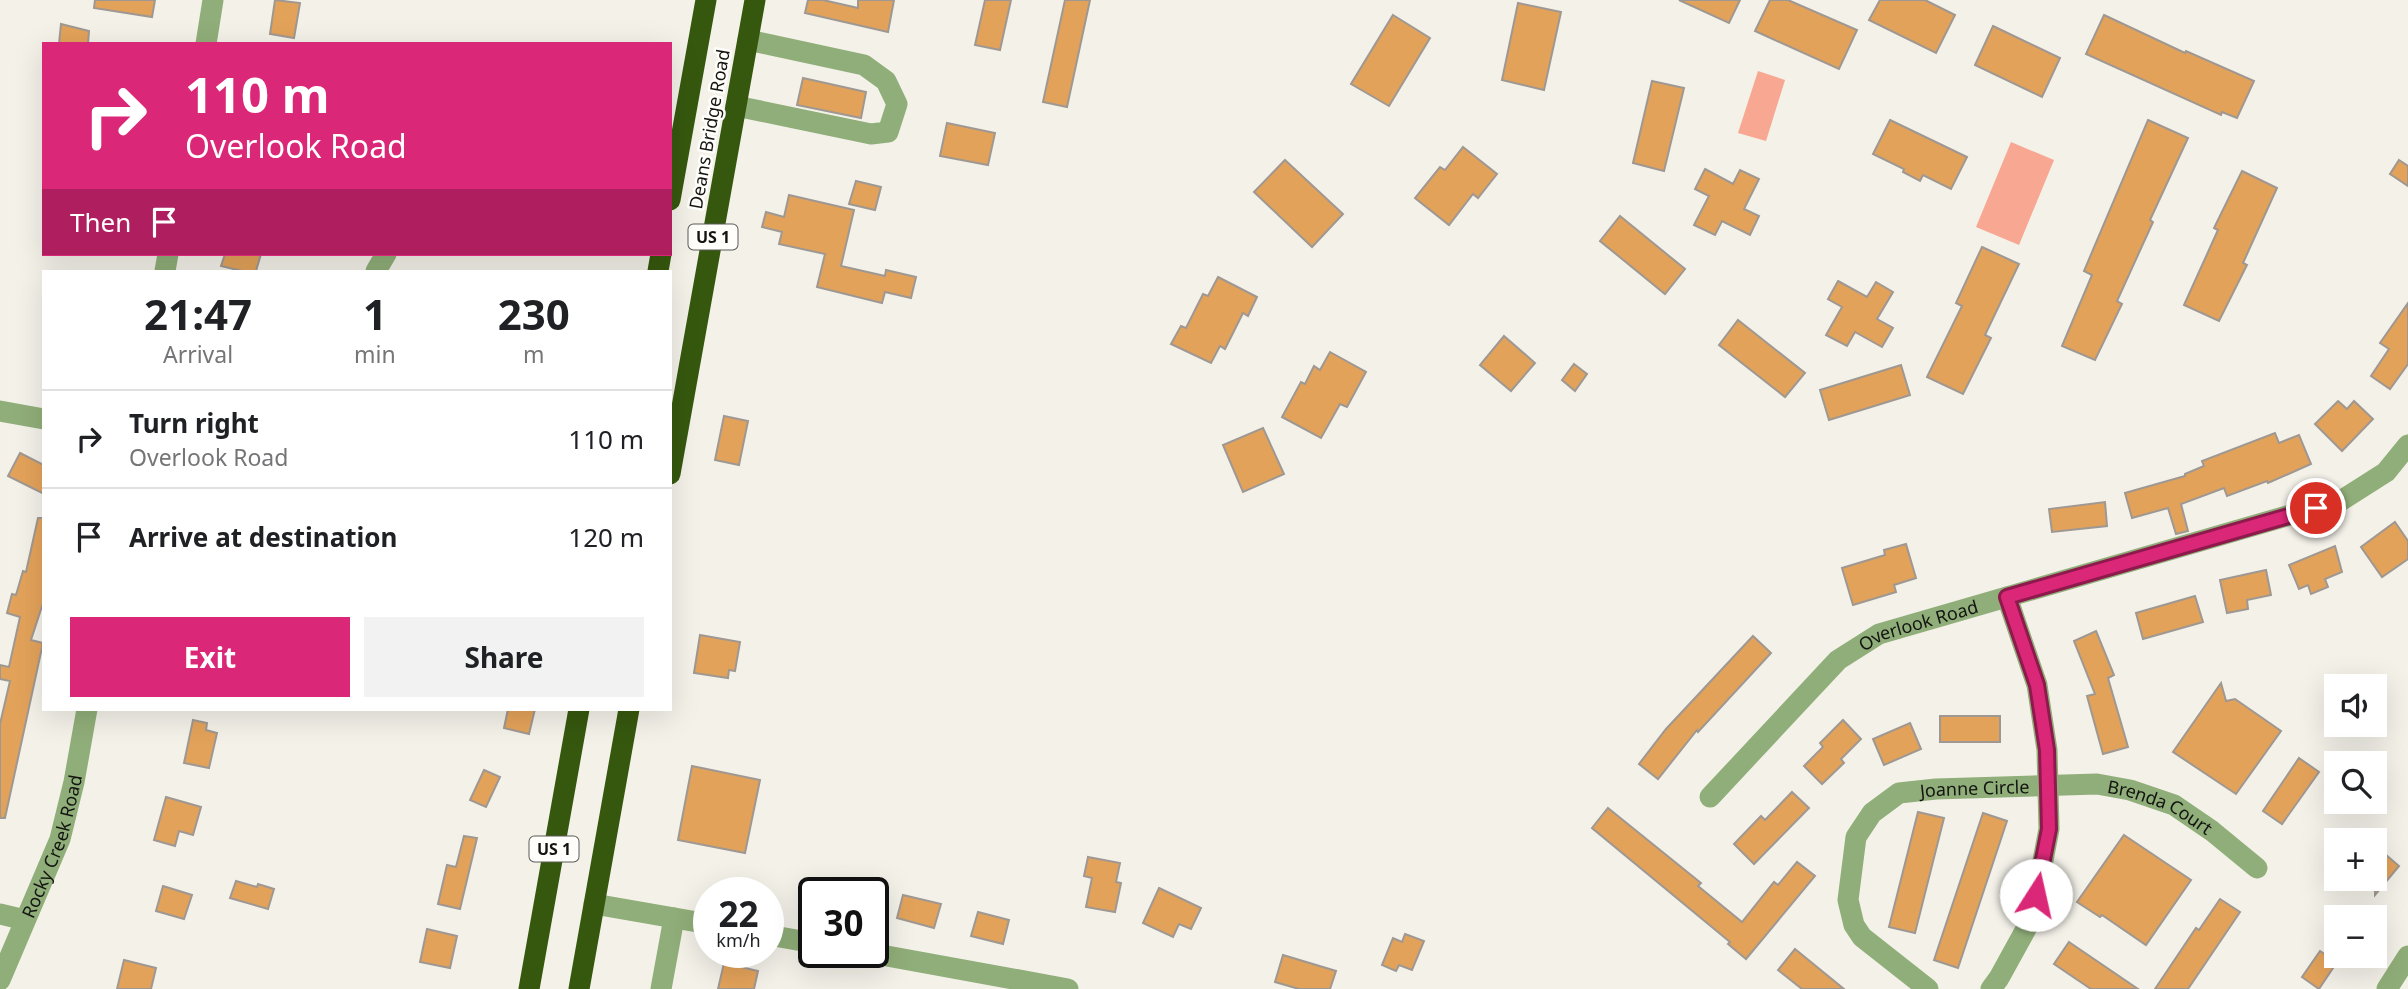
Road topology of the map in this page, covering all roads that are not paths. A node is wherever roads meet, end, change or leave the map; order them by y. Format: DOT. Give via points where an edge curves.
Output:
graph roads {
  1 [pos="213,0"];
  2 [pos="706,0"];
  3 [pos="755,0"];
  4 [pos="748,40"];
  5 [pos="206,42"];
  6 [pos="736,106"];
  7 [pos="672,189"];
  8 [pos="0,411"];
  9 [pos="42,419"];
  10 [pos="2408,445"];
  11 [pos="672,463"];
  12 [pos="2007,597"];
  13 [pos="87,711"];
  14 [pos="579,711"];
  15 [pos="629,711"];
  16 [pos="2048,787"];
  17 [pos="1710,797"];
  18 [pos="2257,868"];
  19 [pos="594,904"];
  20 [pos="0,914"];
  21 [pos="674,918"];
  22 [pos="25,919"];
  23 [pos="693,921"];
  24 [pos="889,956"];
  25 [pos="2408,957"];
  26 [pos="0,981"];
  27 [pos="2002,985"];
  28 [pos="530,989"];
  29 [pos="579,989"];
  30 [pos="661,989"];
  31 [pos="1068,989"];
  32 [pos="1928,989"];
  33 [pos="2387,989"];
  1 -- 5 [label="street"];
  2 -- 7 [label="highway, Deans Bridge Road"];
  3 -- 4 [label="highway, Deans Bridge Road / US 1"];
  4 -- 6 [label="highway, Deans Bridge Road / US 1"];
  4 -- 6 [label="street" via="864,65 886,81 897,104 888,132 870,134"];
  6 -- 11 [label="highway, Deans Bridge Road / US 1"];
  8 -- 9 [label="street"];
  10 -- 12 [label="street, Overlook Road" via="2386,472 2342,500"];
  12 -- 16 [label="street" via="2037,685"];
  12 -- 17 [label="street, Overlook Road" via="1879,634 1838,660"];
  13 -- 22 [label="street, Rocky Creek Road" via="60,839"];
  14 -- 28 [label="highway, US 1"];
  15 -- 19 [label="highway, US 1"];
  16 -- 18 [label="street, Brenda Court" via="2096,784 2174,805"];
  16 -- 27 [label="street" via="2049,829 2032,918"];
  16 -- 32 [label="street, Joanne Circle" via="1899,793 1872,813 1856,836 1848,900 1854,925 1862,937"];
  19 -- 21 [label="street"];
  19 -- 29 [label="highway, US 1"];
  20 -- 22 [label="street"];
  21 -- 23 [label="street"];
  21 -- 30 [label="street"];
  22 -- 26 [label="street, Rocky Creek Road"];
  24 -- 31 [label="street"];
  25 -- 33 [label="street"];
}
